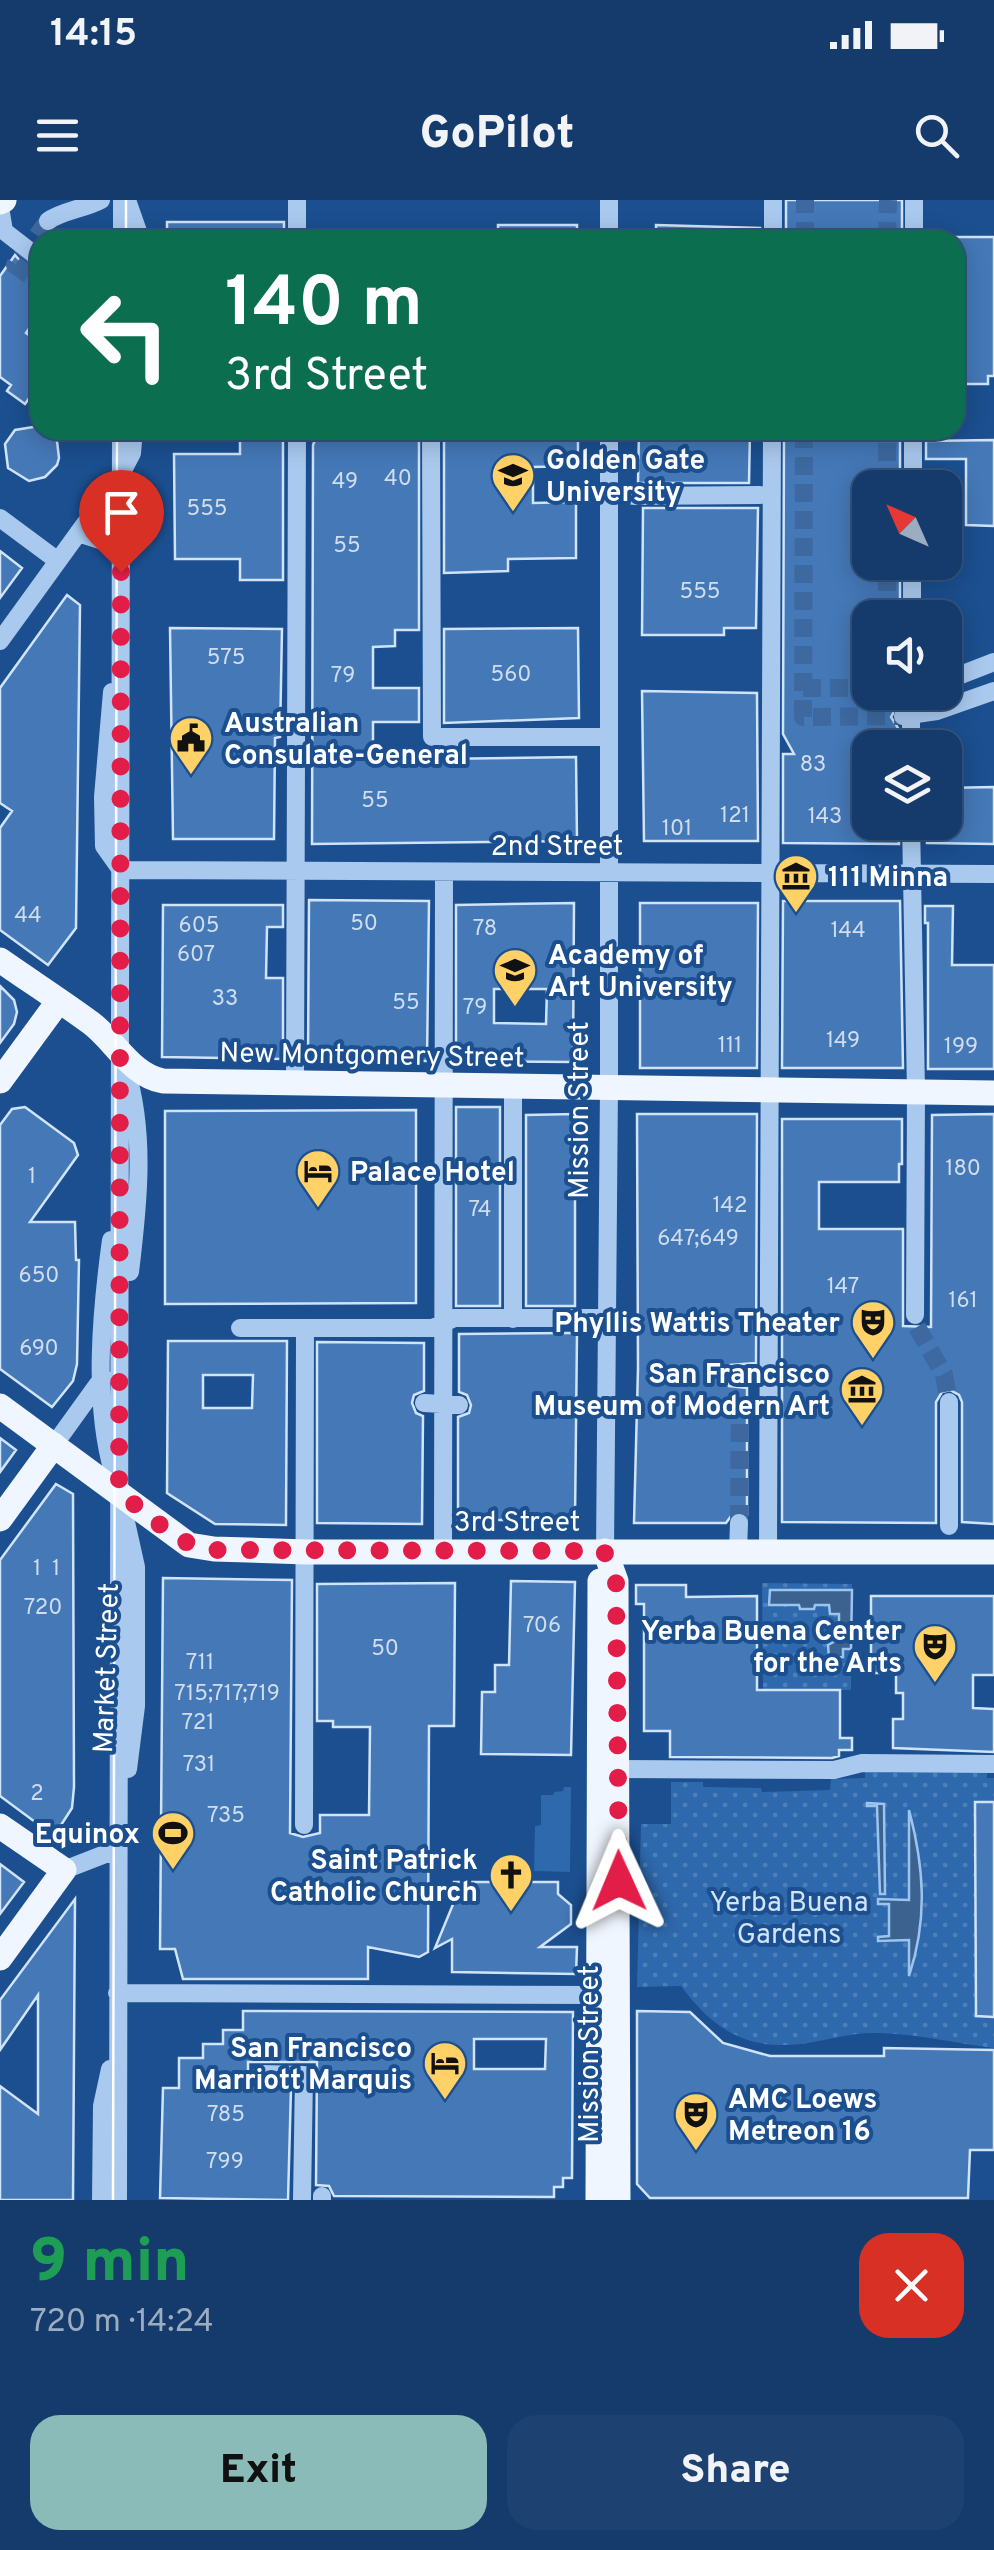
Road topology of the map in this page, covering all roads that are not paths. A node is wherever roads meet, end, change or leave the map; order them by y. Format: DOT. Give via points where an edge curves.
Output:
graph roads {
  1 [pos="101,200"];
  2 [pos="124,200"];
  3 [pos="297,200"];
  4 [pos="609,200"];
  5 [pos="773,200"];
  6 [pos="914,200"];
  7 [pos="1,203"];
  8 [pos="48,221"];
  9 [pos="122,230"];
  10 [pos="136,230"];
  11 [pos="297,230"];
  12 [pos="609,230"];
  13 [pos="773,230"];
  14 [pos="914,230"];
  15 [pos="30,250"];
  16 [pos="121,440"];
  17 [pos="133,440"];
  18 [pos="297,440"];
  19 [pos="431,440"];
  20 [pos="608,440"];
  21 [pos="772,440"];
  22 [pos="913,440"];
  23 [pos="913,470"];
  24 [pos="122,474"];
  25 [pos="760,494"];
  26 [pos="634,496"];
  27 [pos="0,518"];
  28 [pos="78,533"];
  29 [pos="121,547"];
  30 [pos="58,561"];
  31 [pos="0,641"];
  32 [pos="994,662"];
  33 [pos="962,675"];
  34 [pos="994,688"];
  35 [pos="962,699"];
  36 [pos="903,716"];
  37 [pos="608,737"];
  38 [pos="911,840"];
  39 [pos="121,870"];
  40 [pos="296,871"];
  41 [pos="444,872"];
  42 [pos="608,873"];
  43 [pos="770,873"];
  44 [pos="912,874"];
  45 [pos="994,874"];
  46 [pos="0,960"];
  47 [pos="58,1002"];
  48 [pos="120,1050"];
  49 [pos="0,1081"];
  50 [pos="295,1083"];
  51 [pos="443,1085"];
  52 [pos="513,1086"];
  53 [pos="609,1087"];
  54 [pos="769,1090"];
  55 [pos="916,1091"];
  56 [pos="994,1092"];
  57 [pos="120,1168"];
  58 [pos="915,1315"];
  59 [pos="607,1318"];
  60 [pos="512,1319"];
  61 [pos="443,1323"];
  62 [pos="240,1328"];
  63 [pos="305,1328"];
  64 [pos="120,1354"];
  65 [pos="768,1375"];
  66 [pos="103,1377"];
  67 [pos="739,1380"];
  68 [pos="949,1402"];
  69 [pos="0,1406"];
  70 [pos="54,1445"];
  71 [pos="747,1456"];
  72 [pos="769,1456"];
  73 [pos="119,1492"];
  74 [pos="747,1504"];
  75 [pos="768,1504"];
  76 [pos="0,1519"];
  77 [pos="739,1523"];
  78 [pos="948,1526"];
  79 [pos="604,1551"];
  80 [pos="307,1552"];
  81 [pos="442,1552"];
  82 [pos="738,1552"];
  83 [pos="768,1552"];
  84 [pos="994,1552"];
  85 [pos="994,1764"];
  86 [pos="618,1768"];
  87 [pos="304,1825"];
  88 [pos="0,1826"];
  89 [pos="118,1849"];
  90 [pos="64,1870"];
  91 [pos="0,1958"];
  92 [pos="117,1993"];
  93 [pos="598,1995"];
  94 [pos="118,2039"];
  95 [pos="261,2074"];
  96 [pos="102,2200"];
  97 [pos="118,2200"];
  98 [pos="302,2200"];
  99 [pos="598,2200"];
  100 [pos="618,2200"];
  1 -- 8 [label="street"];
  2 -- 9 [label="street"];
  2 -- 10 [label="street"];
  3 -- 11 [label="street"];
  4 -- 12 [label="street"];
  5 -- 13 [label="street"];
  6 -- 14 [label="street"];
  7 -- 15 [label="street" via="4,231"];
  16 -- 24 [label="street, Market Street"];
  17 -- 24 [label="street, Market Street"];
  18 -- 40 [label="street"];
  19 -- 37 [label="street" via="432,738"];
  20 -- 37 [label="street, Mission Street"];
  21 -- 43 [label="street"];
  22 -- 23 [label="street"];
  24 -- 28 [label="street"];
  24 -- 29 [label="street, Market Street"];
  25 -- 26 [label="street"];
  27 -- 30 [label="street"];
  28 -- 29 [label="street"];
  28 -- 30 [label="street"];
  29 -- 39 [label="street, Market Street"];
  30 -- 31 [label="street"];
  32 -- 33 [label="street"];
  34 -- 35 [label="street"];
  34 -- 36 [label="street, bridge"];
  37 -- 42 [label="street, Mission Street"];
  38 -- 44 [label="street"];
  39 -- 40 [label="street, 2nd Street"];
  39 -- 48 [label="street, Market Street"];
  40 -- 41 [label="street, 2nd Street"];
  40 -- 50 [label="street"];
  41 -- 42 [label="street, 2nd Street"];
  41 -- 51 [label="street"];
  42 -- 43 [label="street, 2nd Street"];
  42 -- 53 [label="street, Mission Street"];
  43 -- 44 [label="street, 2nd Street"];
  43 -- 54 [label="street"];
  44 -- 45 [label="street, 2nd Street"];
  44 -- 55 [label="street"];
  46 -- 47 [label="main road, New Montgomery Street"];
  47 -- 48 [label="main road, New Montgomery Street"];
  47 -- 49 [label="main road"];
  48 -- 50 [label="main road, New Montgomery Street" via="152,1079"];
  48 -- 57 [label="street, Market Street"];
  48 -- 64 [label="street, Market Street" via="137,1106 136,1216"];
  50 -- 51 [label="main road, New Montgomery Street"];
  51 -- 52 [label="main road, New Montgomery Street"];
  51 -- 61 [label="street"];
  52 -- 53 [label="main road, New Montgomery Street"];
  52 -- 60 [label="street"];
  53 -- 54 [label="main road, New Montgomery Street"];
  53 -- 59 [label="street, Mission Street"];
  54 -- 55 [label="main road, New Montgomery Street"];
  54 -- 65 [label="street" via="776,1250"];
  55 -- 56 [label="main road, New Montgomery Street"];
  55 -- 58 [label="street" via="909,1240"];
  57 -- 64 [label="street, Market Street"];
  57 -- 66 [label="street, Market Street" via="102,1304"];
  59 -- 60 [label="street"];
  59 -- 79 [label="street, Mission Street"];
  60 -- 61 [label="street"];
  61 -- 63 [label="street"];
  61 -- 81 [label="street"];
  62 -- 63 [label="street"];
  63 -- 80 [label="street" via="311,1402"];
  64 -- 73 [label="street, Market Street"];
  65 -- 67 [label="street"];
  65 -- 72 [label="street"];
  66 -- 70 [label="street"];
  66 -- 73 [label="street, Market Street" via="103,1439"];
  68 -- 78 [label="street"];
  69 -- 70 [label="main road, 3rd Street"];
  70 -- 73 [label="main road, 3rd Street"];
  70 -- 76 [label="main road"];
  71 -- 72 [label="street"];
  72 -- 75 [label="street"];
  73 -- 80 [label="main road, 3rd Street" via="189,1545"];
  73 -- 89 [label="street, Market Street"];
  74 -- 75 [label="street"];
  75 -- 83 [label="street"];
  77 -- 82 [label="street"];
  79 -- 81 [label="main road, 3rd Street"];
  79 -- 82 [label="main road, 3rd Street"];
  79 -- 86 [label="main road, Mission Street" via="616,1580"];
  79 -- 93 [label="main road, Mission Street"];
  80 -- 81 [label="main road, 3rd Street"];
  80 -- 87 [label="street"];
  82 -- 83 [label="main road, 3rd Street"];
  83 -- 84 [label="main road, 3rd Street"];
  85 -- 86 [label="street"];
  86 -- 100 [label="main road, Mission Street"];
  88 -- 90 [label="main road"];
  89 -- 90 [label="street"];
  89 -- 92 [label="street, Market Street"];
  90 -- 91 [label="main road"];
  92 -- 93 [label="street"];
  92 -- 94 [label="street, Market Street"];
  93 -- 99 [label="main road, Mission Street"];
  94 -- 96 [label="street, Market Street" via="102,2106"];
  94 -- 97 [label="street, Market Street"];
  95 -- 98 [label="street" via="304,2074"];
}
